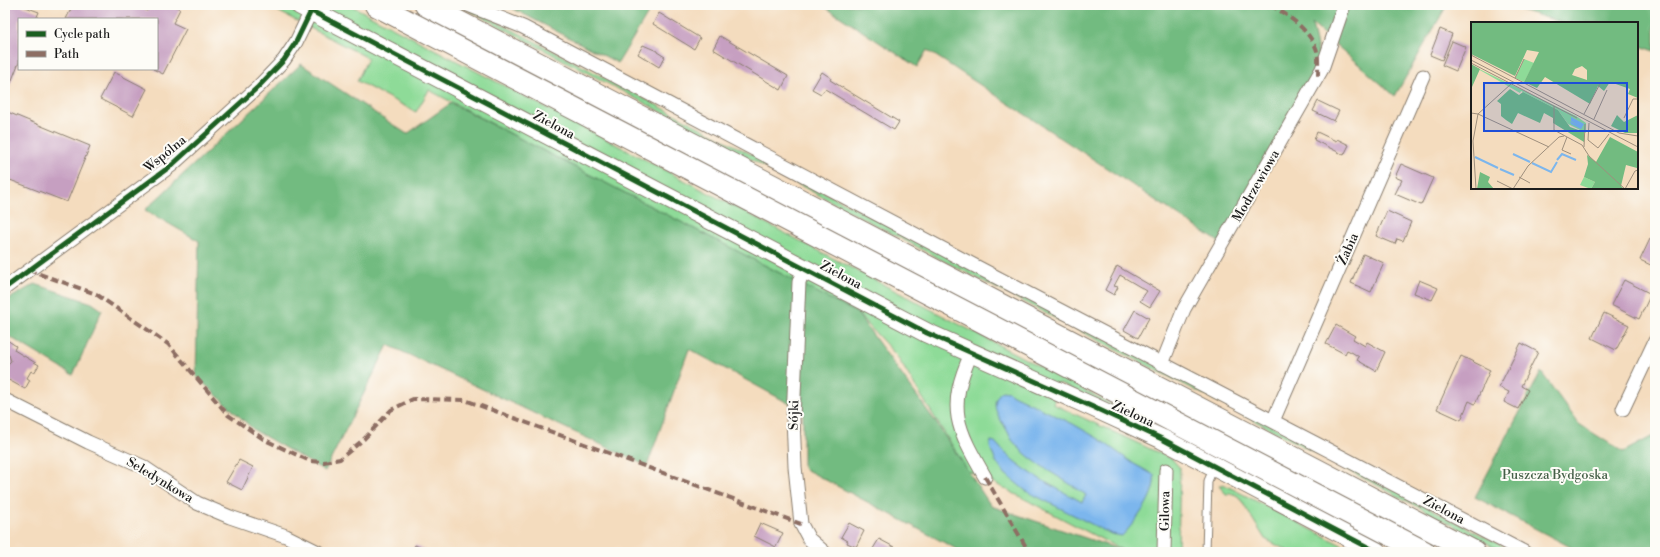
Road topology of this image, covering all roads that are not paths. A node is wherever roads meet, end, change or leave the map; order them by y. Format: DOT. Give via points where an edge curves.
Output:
graph roads {
  1 [pos="376,5"];
  2 [pos="426,5"];
  3 [pos="468,5"];
  4 [pos="1344,5"];
  5 [pos="306,8"];
  6 [pos="1423,76"];
  7 [pos="804,268"];
  8 [pos="5,288"];
  9 [pos="1655,342"];
  10 [pos="970,354"];
  11 [pos="1162,364"];
  12 [pos="5,400"];
  13 [pos="1623,409"];
  14 [pos="1273,421"];
  15 [pos="1214,467"];
  16 [pos="1166,470"];
  17 [pos="985,477"];
  18 [pos="318,552"];
  19 [pos="824,552"];
  20 [pos="1164,552"];
  21 [pos="1206,552"];
  22 [pos="1377,552"];
  23 [pos="1424,552"];
  24 [pos="1474,552"];
  25 [pos="1524,552"];
  1 -- 23 [label="highway"];
  2 -- 24 [label="highway"];
  3 -- 11 [label="street, Zielona" via="523,28"];
  4 -- 11 [label="street, Modrzewiowa" via="1322,70 1184,309"];
  5 -- 7 [label="street, Zielona"];
  5 -- 8 [label="street, Wspólna" via="296,42 284,60 258,87 172,165"];
  6 -- 14 [label="street, Żabia"];
  7 -- 10 [label="street, Zielona"];
  7 -- 19 [label="street, Sójki" via="799,282 793,418 795,467 800,524 809,539"];
  9 -- 13 [label="street"];
  10 -- 15 [label="street, Zielona" via="1093,407"];
  10 -- 17 [label="street" via="956,394 956,410 959,428"];
  11 -- 14 [label="street, Zielona"];
  12 -- 18 [label="street, Seledynkowa" via="142,466 197,503 286,536"];
  14 -- 25 [label="street, Zielona"];
  15 -- 21 [label="lane" via="1208,482"];
  15 -- 22 [label="street, Zielona"];
  16 -- 20 [label="street, Gilowa"];
}
